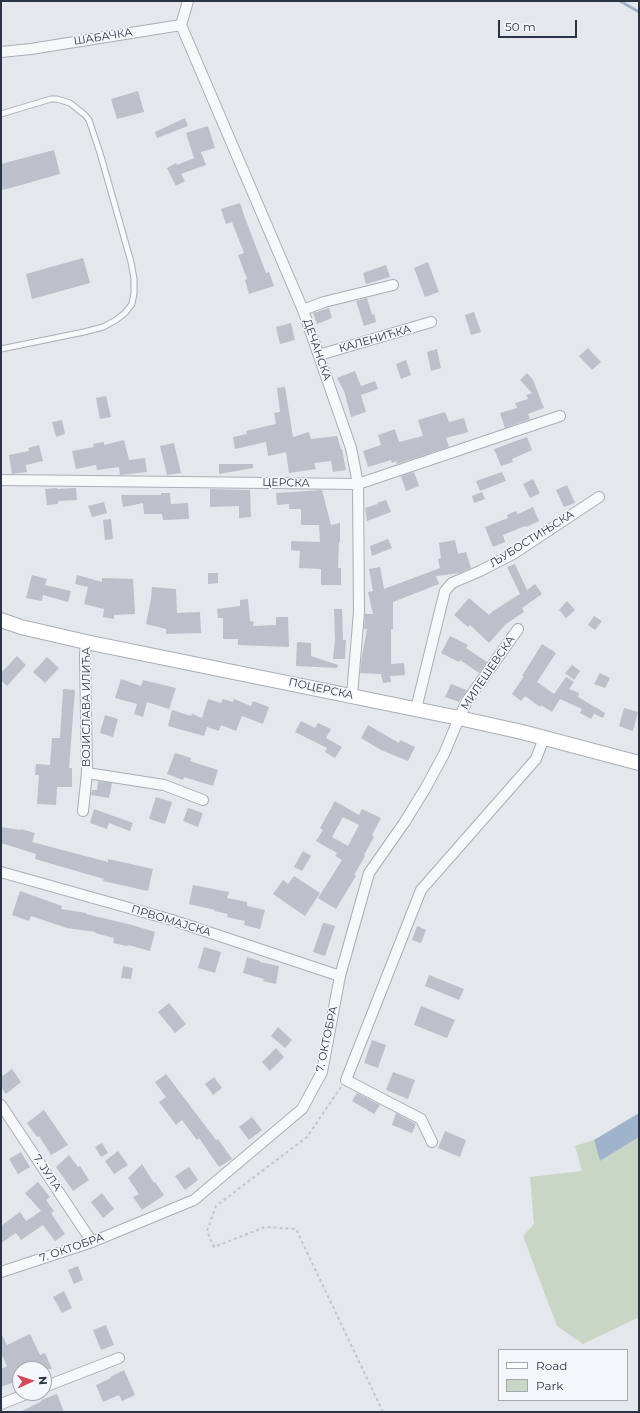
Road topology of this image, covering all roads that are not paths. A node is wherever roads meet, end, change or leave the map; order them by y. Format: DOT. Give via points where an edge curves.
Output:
graph roads {
  1 [pos="188,1"];
  2 [pos="181,25"];
  3 [pos="1,52"];
  4 [pos="1,114"];
  5 [pos="393,285"];
  6 [pos="303,310"];
  7 [pos="431,322"];
  8 [pos="1,349"];
  9 [pos="319,355"];
  10 [pos="560,416"];
  11 [pos="1,480"];
  12 [pos="358,484"];
  13 [pos="599,496"];
  14 [pos="1,620"];
  15 [pos="518,628"];
  16 [pos="86,642"];
  17 [pos="352,696"];
  18 [pos="416,709"];
  19 [pos="458,718"];
  20 [pos="544,738"];
  21 [pos="639,763"];
  22 [pos="87,773"];
  23 [pos="203,800"];
  24 [pos="83,811"];
  25 [pos="1,872"];
  26 [pos="340,976"];
  27 [pos="1,1105"];
  28 [pos="432,1142"];
  29 [pos="92,1242"];
  30 [pos="1,1272"];
  31 [pos="119,1358"];
  32 [pos="52,1384"];
  33 [pos="12,1400"];
  34 [pos="1,1404"];
  1 -- 2 [label="street"];
  2 -- 3 [label="street, ШАБАЧКА"];
  2 -- 6 [label="street, ДЕЧАНСКА"];
  4 -- 8 [label="lane" via="51,98 70,103 89,120 131,262 134,292 132,304 125,313 103,327"];
  5 -- 6 [label="street" via="324,302"];
  6 -- 9 [label="street, ДЕЧАНСКА"];
  7 -- 9 [label="street, КАЛЕНИЋКА"];
  9 -- 12 [label="street, ДЕЧАНСКА" via="351,448"];
  10 -- 12 [label="street, ЦЕРСКА"];
  11 -- 12 [label="street, ЦЕРСКА"];
  12 -- 17 [label="street, ДЕЧАНСКА" via="359,612"];
  13 -- 18 [label="street, ЉУБОСТИЊСКА" via="513,554 452,583 445,591"];
  14 -- 16 [label="main road, ПОЦЕРСКА"];
  15 -- 19 [label="street, МИЛЕШЕВСКА"];
  16 -- 17 [label="main road, ПОЦЕРСКА"];
  16 -- 22 [label="street, ВОЈИСЛАВА ИЛИЋА"];
  17 -- 18 [label="main road, ПОЦЕРСКА"];
  18 -- 19 [label="main road, ПОЦЕРСКА"];
  19 -- 20 [label="main road, ПОЦЕРСКА"];
  19 -- 26 [label="street, 7. ОКТОБРА" via="444,754 425,789 369,873"];
  20 -- 21 [label="main road, ПОЦЕРСКА"];
  20 -- 28 [label="street" via="536,759 421,890 346,1080 421,1119"];
  22 -- 23 [label="street, ВОЈИСЛАВА ИЛИЋА" via="164,785"];
  22 -- 24 [label="street"];
  25 -- 26 [label="street, ПРВОМАЈСКА" via="172,920"];
  26 -- 29 [label="street, 7. ОКТОБРА" via="322,1072 302,1109 194,1200"];
  27 -- 29 [label="street, 7. ЈУЛА"];
  29 -- 30 [label="street, 7. ОКТОБРА"];
  31 -- 32 [label="street"];
  33 -- 34 [label="street"];
}
